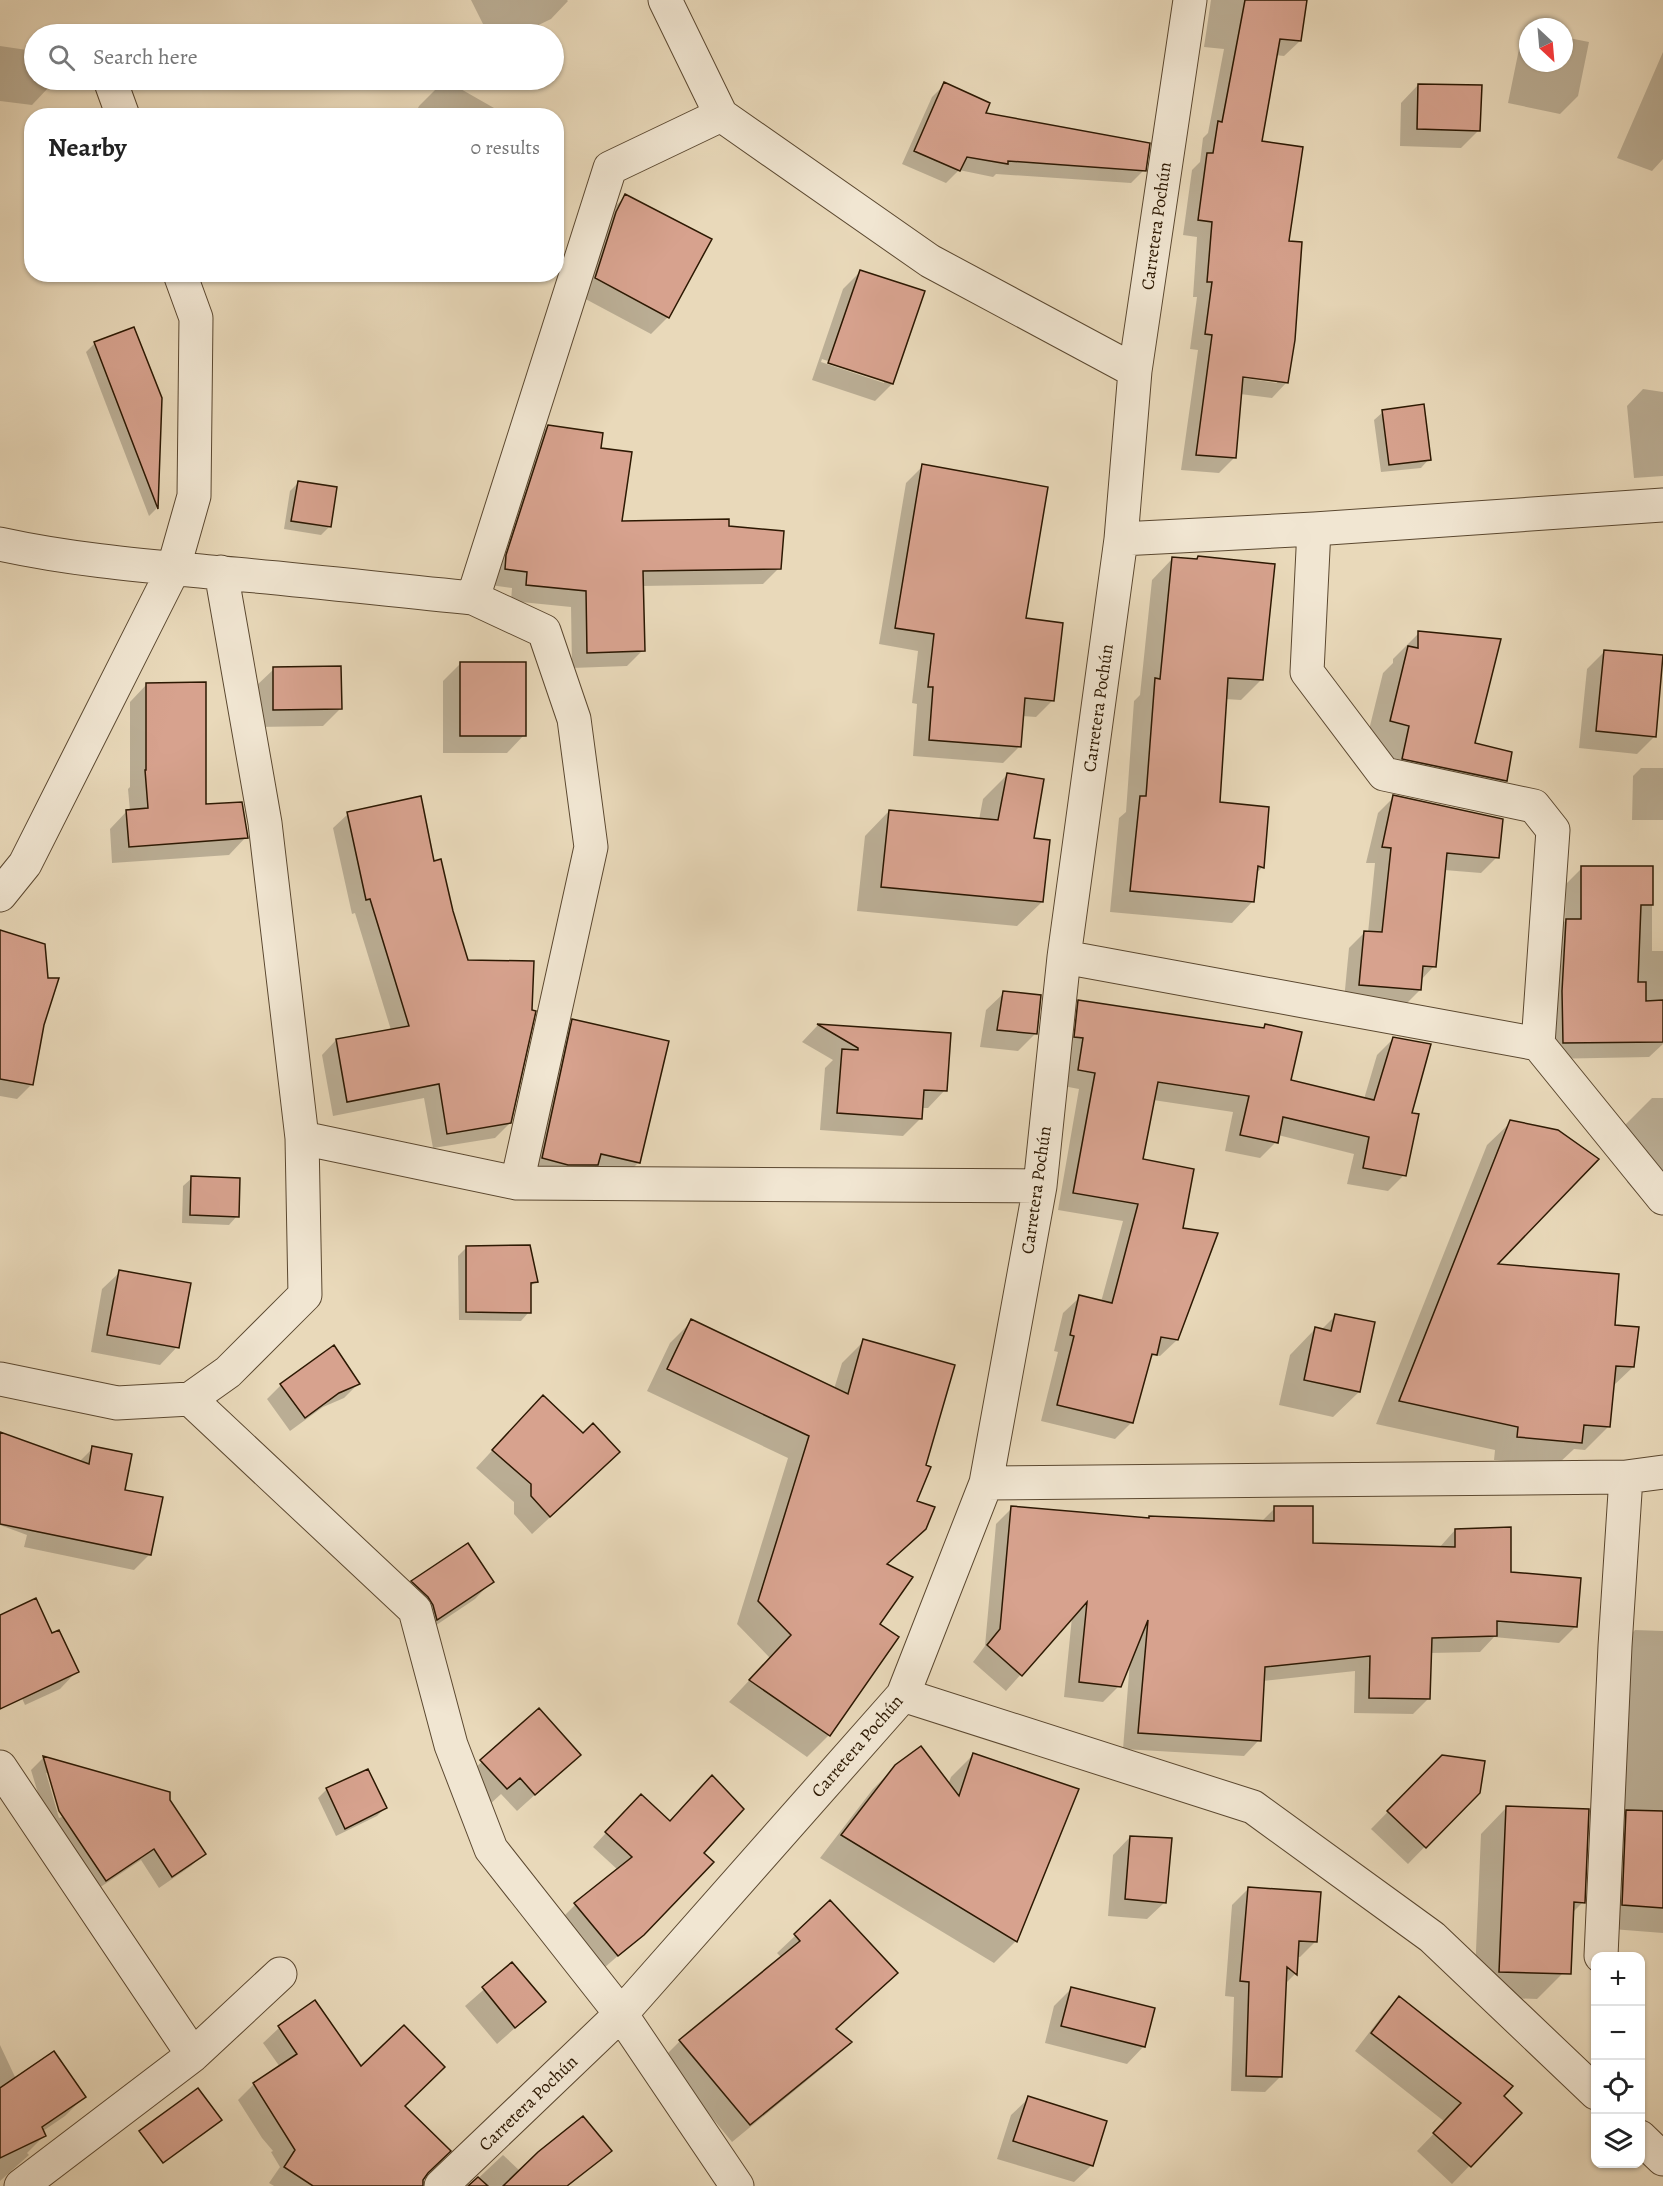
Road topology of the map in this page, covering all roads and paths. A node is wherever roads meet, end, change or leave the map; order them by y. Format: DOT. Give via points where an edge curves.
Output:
graph roads {
  1 [pos="665,0"];
  2 [pos="1190,0"];
  3 [pos="114,90"];
  4 [pos="120,108"];
  5 [pos="721,115"];
  6 [pos="183,282"];
  7 [pos="1134,370"];
  8 [pos="1663,505"];
  9 [pos="1314,529"];
  10 [pos="1121,539"];
  11 [pos="0,544"];
  12 [pos="173,570"];
  13 [pos="221,572"];
  14 [pos="473,598"];
  15 [pos="0,895"];
  16 [pos="1064,957"];
  17 [pos="1538,1044"];
  18 [pos="302,1138"];
  19 [pos="517,1183"];
  20 [pos="1040,1186"];
  21 [pos="1663,1198"];
  22 [pos="0,1379"];
  23 [pos="190,1399"];
  24 [pos="1663,1472"];
  25 [pos="1626,1477"];
  26 [pos="986,1483"];
  27 [pos="903,1695"];
  28 [pos="0,1767"];
  29 [pos="1601,1952"];
  30 [pos="280,1974"];
  31 [pos="621,2014"];
  32 [pos="193,2055"];
  33 [pos="1591,2088"];
  34 [pos="1645,2141"];
  35 [pos="1663,2159"];
  36 [pos="21,2186"];
  37 [pos="441,2186"];
  38 [pos="737,2186"];
  1 -- 5 [label="street"];
  2 -- 7 [label="street, Carretera Pochún"];
  3 -- 4 [label="street"];
  5 -- 7 [label="street" via="930,261"];
  5 -- 14 [label="street" via="610,168"];
  6 -- 12 [label="street" via="196,318 194,496"];
  7 -- 10 [label="street, Carretera Pochún"];
  8 -- 9 [label="street"];
  9 -- 10 [label="street"];
  9 -- 17 [label="street" via="1307,672 1384,774 1534,806 1553,830"];
  10 -- 16 [label="street, Carretera Pochún"];
  11 -- 12 [label="street"];
  12 -- 13 [label="street"];
  12 -- 15 [label="street" via="25,864"];
  13 -- 14 [label="street"];
  13 -- 18 [label="street" via="266,823"];
  14 -- 19 [label="street" via="544,631 574,719 591,847"];
  16 -- 17 [label="street"];
  16 -- 20 [label="street, Carretera Pochún"];
  17 -- 21 [label="street"];
  18 -- 19 [label="street"];
  18 -- 23 [label="street" via="305,1295 228,1372"];
  19 -- 20 [label="street"];
  20 -- 26 [label="street, Carretera Pochún"];
  22 -- 23 [label="street" via="117,1403"];
  23 -- 31 [label="street" via="415,1610 451,1745 491,1850"];
  24 -- 25 [label="street"];
  25 -- 26 [label="street"];
  25 -- 29 [label="street"];
  26 -- 27 [label="street, Carretera Pochún"];
  27 -- 31 [label="street, Carretera Pochún"];
  27 -- 33 [label="street" via="1253,1807 1432,1937"];
  28 -- 32 [label="street"];
  30 -- 32 [label="street"];
  31 -- 37 [label="street, Carretera Pochún"];
  31 -- 38 [label="street"];
  32 -- 36 [label="street"];
  34 -- 35 [label="street"];
}
